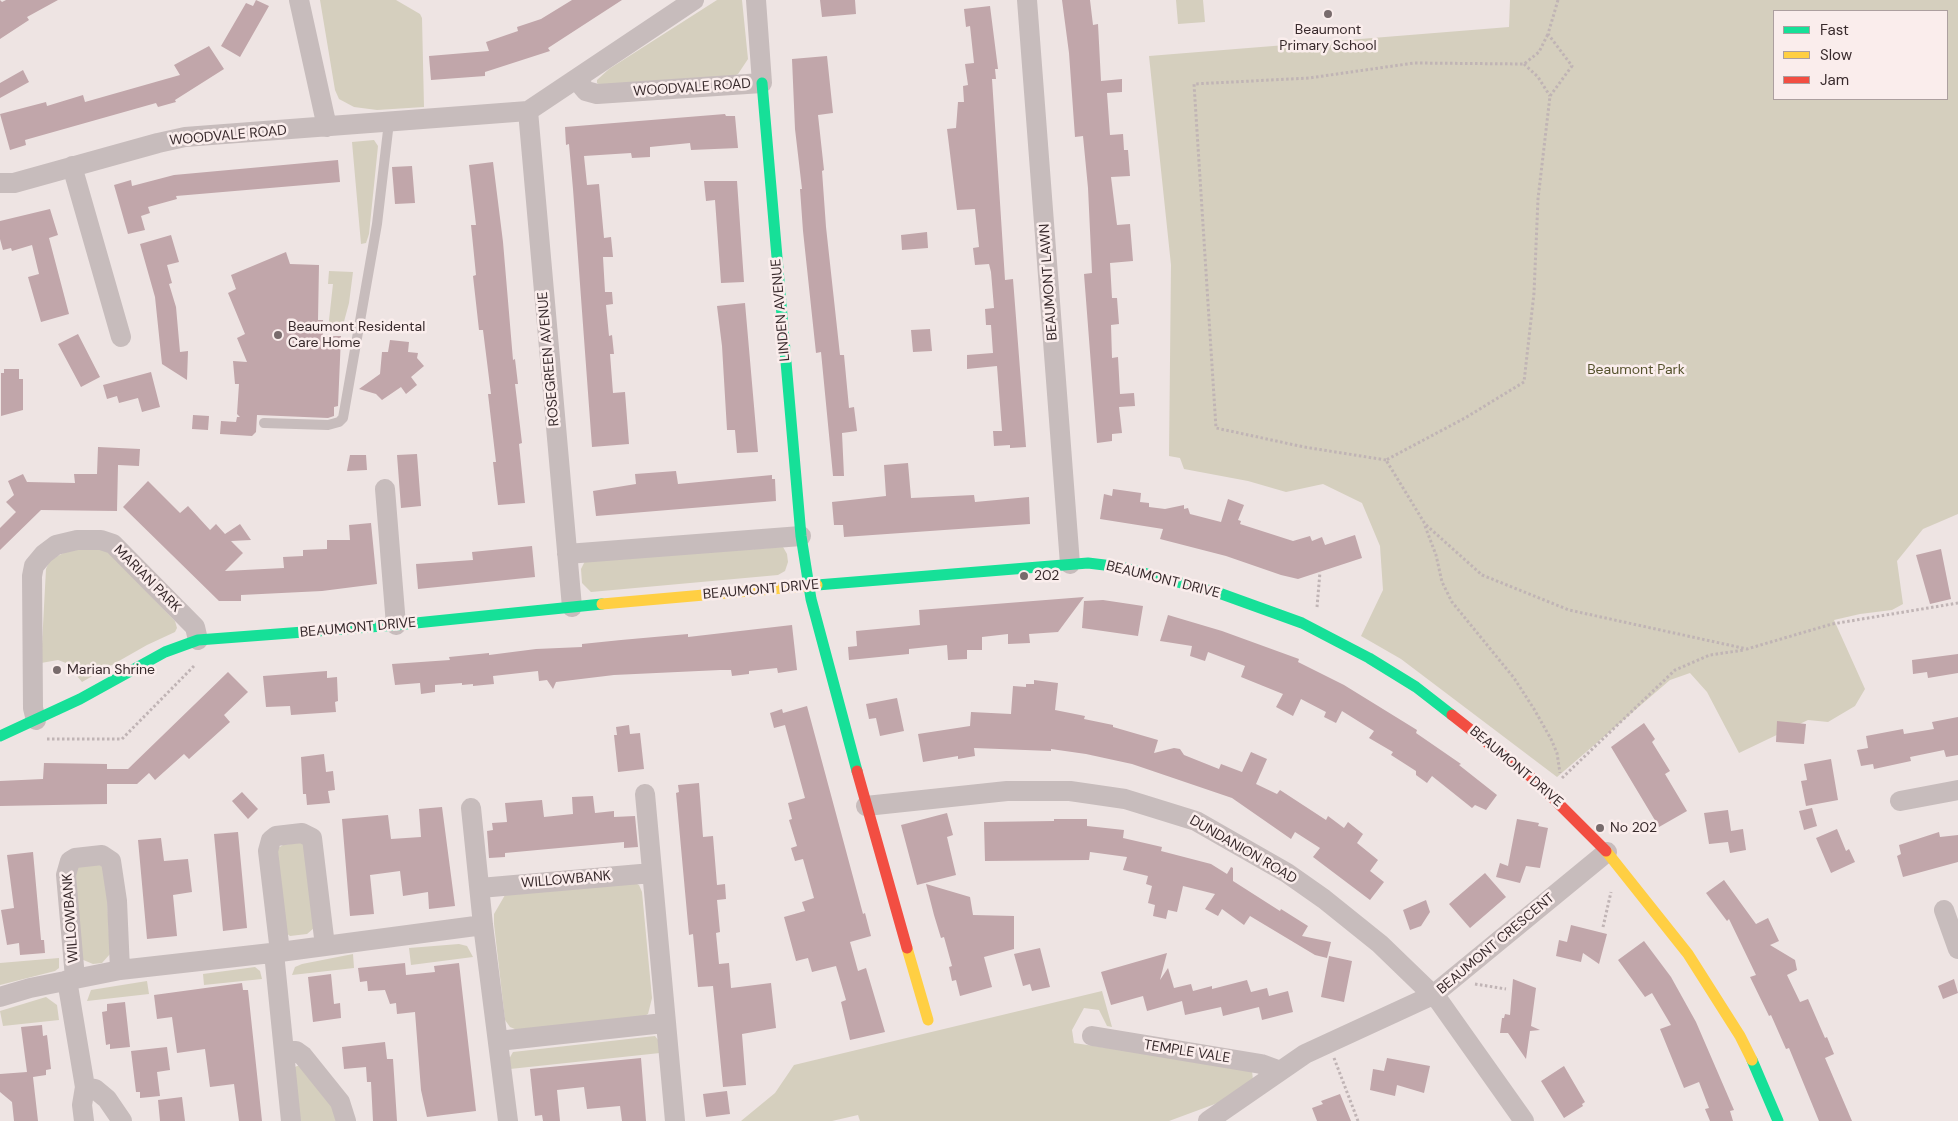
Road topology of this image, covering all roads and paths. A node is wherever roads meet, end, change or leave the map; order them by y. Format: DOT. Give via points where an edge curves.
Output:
graph roads {
  1 [pos="299,0"];
  2 [pos="694,0"];
  3 [pos="756,0"];
  4 [pos="1026,0"];
  5 [pos="1558,0"];
  6 [pos="1548,34"];
  7 [pos="1524,64"];
  8 [pos="576,79"];
  9 [pos="762,83"];
  10 [pos="1550,96"];
  11 [pos="528,111"];
  12 [pos="389,122"];
  13 [pos="327,127"];
  14 [pos="72,166"];
  15 [pos="0,183"];
  16 [pos="120,337"];
  17 [pos="264,424"];
  18 [pos="1386,460"];
  19 [pos="385,490"];
  20 [pos="1425,524"];
  21 [pos="801,536"];
  22 [pos="567,554"];
  23 [pos="1070,564"];
  24 [pos="1320,572"];
  25 [pos="809,585"];
  26 [pos="1958,603"];
  27 [pos="572,607"];
  28 [pos="1317,608"];
  29 [pos="396,625"];
  30 [pos="198,640"];
  31 [pos="1747,649"];
  32 [pos="198,662"];
  33 [pos="36,720"];
  34 [pos="0,736"];
  35 [pos="44,739"];
  36 [pos="1561,779"];
  37 [pos="1558,783"];
  38 [pos="1958,790"];
  39 [pos="645,794"];
  40 [pos="1900,801"];
  41 [pos="866,806"];
  42 [pos="472,808"];
  43 [pos="1607,852"];
  44 [pos="652,873"];
  45 [pos="1613,884"];
  46 [pos="480,888"];
  47 [pos="1944,910"];
  48 [pos="483,925"];
  49 [pos="1603,928"];
  50 [pos="325,946"];
  51 [pos="1958,949"];
  52 [pos="277,953"];
  53 [pos="120,970"];
  54 [pos="71,979"];
  55 [pos="1468,982"];
  56 [pos="1506,989"];
  57 [pos="1433,995"];
  58 [pos="0,997"];
  59 [pos="928,1020"];
  60 [pos="664,1023"];
  61 [pos="1092,1036"];
  62 [pos="498,1041"];
  63 [pos="1328,1042"];
  64 [pos="285,1050"];
  65 [pos="1280,1071"];
  66 [pos="85,1087"];
  67 [pos="84,1121"];
  68 [pos="122,1121"];
  69 [pos="291,1121"];
  70 [pos="346,1121"];
  71 [pos="508,1121"];
  72 [pos="675,1121"];
  73 [pos="1208,1121"];
  74 [pos="1358,1121"];
  75 [pos="1524,1121"];
  76 [pos="1778,1121"];
  1 -- 13 [label="street"];
  2 -- 8 [label="street, WOODVALE ROAD"];
  3 -- 9 [label="street, WOODVALE ROAD"];
  4 -- 23 [label="street, BEAUMONT LAWN"];
  5 -- 6 [label="path"];
  6 -- 7 [label="path" via="1539,52"];
  6 -- 10 [label="path" via="1572,66"];
  7 -- 10 [label="path" via="1538,77"];
  7 -- 18 [label="path" via="1414,63 1308,78 1194,84 1216,428 1304,448"];
  8 -- 9 [label="street, WOODVALE ROAD" via="586,92 597,94"];
  8 -- 11 [label="street, WOODVALE ROAD"];
  9 -- 21 [label="street, LINDEN AVENUE"];
  10 -- 18 [label="path" via="1538,199 1534,293 1524,382"];
  11 -- 12 [label="street, WOODVALE ROAD"];
  11 -- 22 [label="street, ROSEGREEN AVENUE"];
  12 -- 13 [label="street, WOODVALE ROAD"];
  12 -- 17 [label="lane" via="376,224 343,418 328,425"];
  13 -- 14 [label="street, WOODVALE ROAD" via="158,142"];
  14 -- 15 [label="street, WOODVALE ROAD" via="14,183"];
  14 -- 16 [label="street"];
  18 -- 20 [label="path"];
  19 -- 29 [label="street"];
  20 -- 31 [label="path" via="1482,574 1569,610"];
  20 -- 36 [label="path" via="1442,582 1452,602 1514,678 1539,716 1557,753"];
  21 -- 22 [label="street"];
  21 -- 25 [label="street, LINDEN AVENUE"];
  22 -- 27 [label="street, ROSEGREEN AVENUE"];
  23 -- 25 [label="street, BEAUMONT DRIVE"];
  23 -- 43 [label="street, BEAUMONT DRIVE" via="1121,567 1219,593 1302,623 1362,654 1423,692 1531,776"];
  24 -- 28 [label="path"];
  25 -- 27 [label="street, BEAUMONT DRIVE"];
  25 -- 41 [label="street, LINDEN AVENUE"];
  26 -- 31 [label="path" via="1832,624"];
  27 -- 29 [label="street, BEAUMONT DRIVE"];
  29 -- 30 [label="street, BEAUMONT DRIVE"];
  30 -- 33 [label="street" via="165,652"];
  30 -- 33 [label="street, MARIAN PARK" via="195,627 112,544 101,540 77,540 56,545 34,566 32,576 33,708"];
  31 -- 36 [label="path" via="1710,655 1675,670"];
  32 -- 35 [label="path" via="122,739"];
  33 -- 34 [label="street"];
  36 -- 37 [label="path"];
  38 -- 40 [label="street"];
  39 -- 44 [label="street"];
  41 -- 57 [label="street, DUNDANION ROAD" via="1007,791 1050,790 1098,794 1176,814 1196,821 1269,862 1324,899 1374,939"];
  41 -- 59 [label="street, LINDEN AVENUE"];
  42 -- 46 [label="street"];
  43 -- 57 [label="street, BEAUMONT CRESCENT"];
  43 -- 76 [label="street, BEAUMONT DRIVE" via="1657,912 1717,997 1757,1070"];
  44 -- 46 [label="street, WILLOWBANK"];
  44 -- 60 [label="street"];
  45 -- 49 [label="path"];
  46 -- 48 [label="street"];
  47 -- 51 [label="street"];
  48 -- 50 [label="street, WILLOWBANK"];
  48 -- 62 [label="street"];
  50 -- 52 [label="street, WILLOWBANK"];
  50 -- 52 [label="street" via="312,838 302,833 276,836 268,850"];
  52 -- 53 [label="street, WILLOWBANK"];
  52 -- 64 [label="street"];
  53 -- 54 [label="street, WILLOWBANK"];
  53 -- 54 [label="street, WILLOWBANK" via="117,901 111,861 102,855 75,858 70,861 66,875"];
  54 -- 58 [label="street, WILLOWBANK"];
  54 -- 66 [label="street, WILLOWBANK"];
  55 -- 56 [label="path"];
  57 -- 63 [label="street"];
  57 -- 75 [label="street, BEAUMONT CRESCENT"];
  60 -- 62 [label="street"];
  60 -- 72 [label="street"];
  61 -- 65 [label="street, TEMPLE VALE" via="1261,1064"];
  62 -- 71 [label="street"];
  63 -- 65 [label="street"];
  63 -- 74 [label="path"];
  64 -- 69 [label="street"];
  64 -- 70 [label="street" via="296,1051 303,1056 340,1102"];
  65 -- 73 [label="street"];
  66 -- 67 [label="street, WILLOWBANK"];
  66 -- 68 [label="street" via="95,1089 107,1099"];
}
